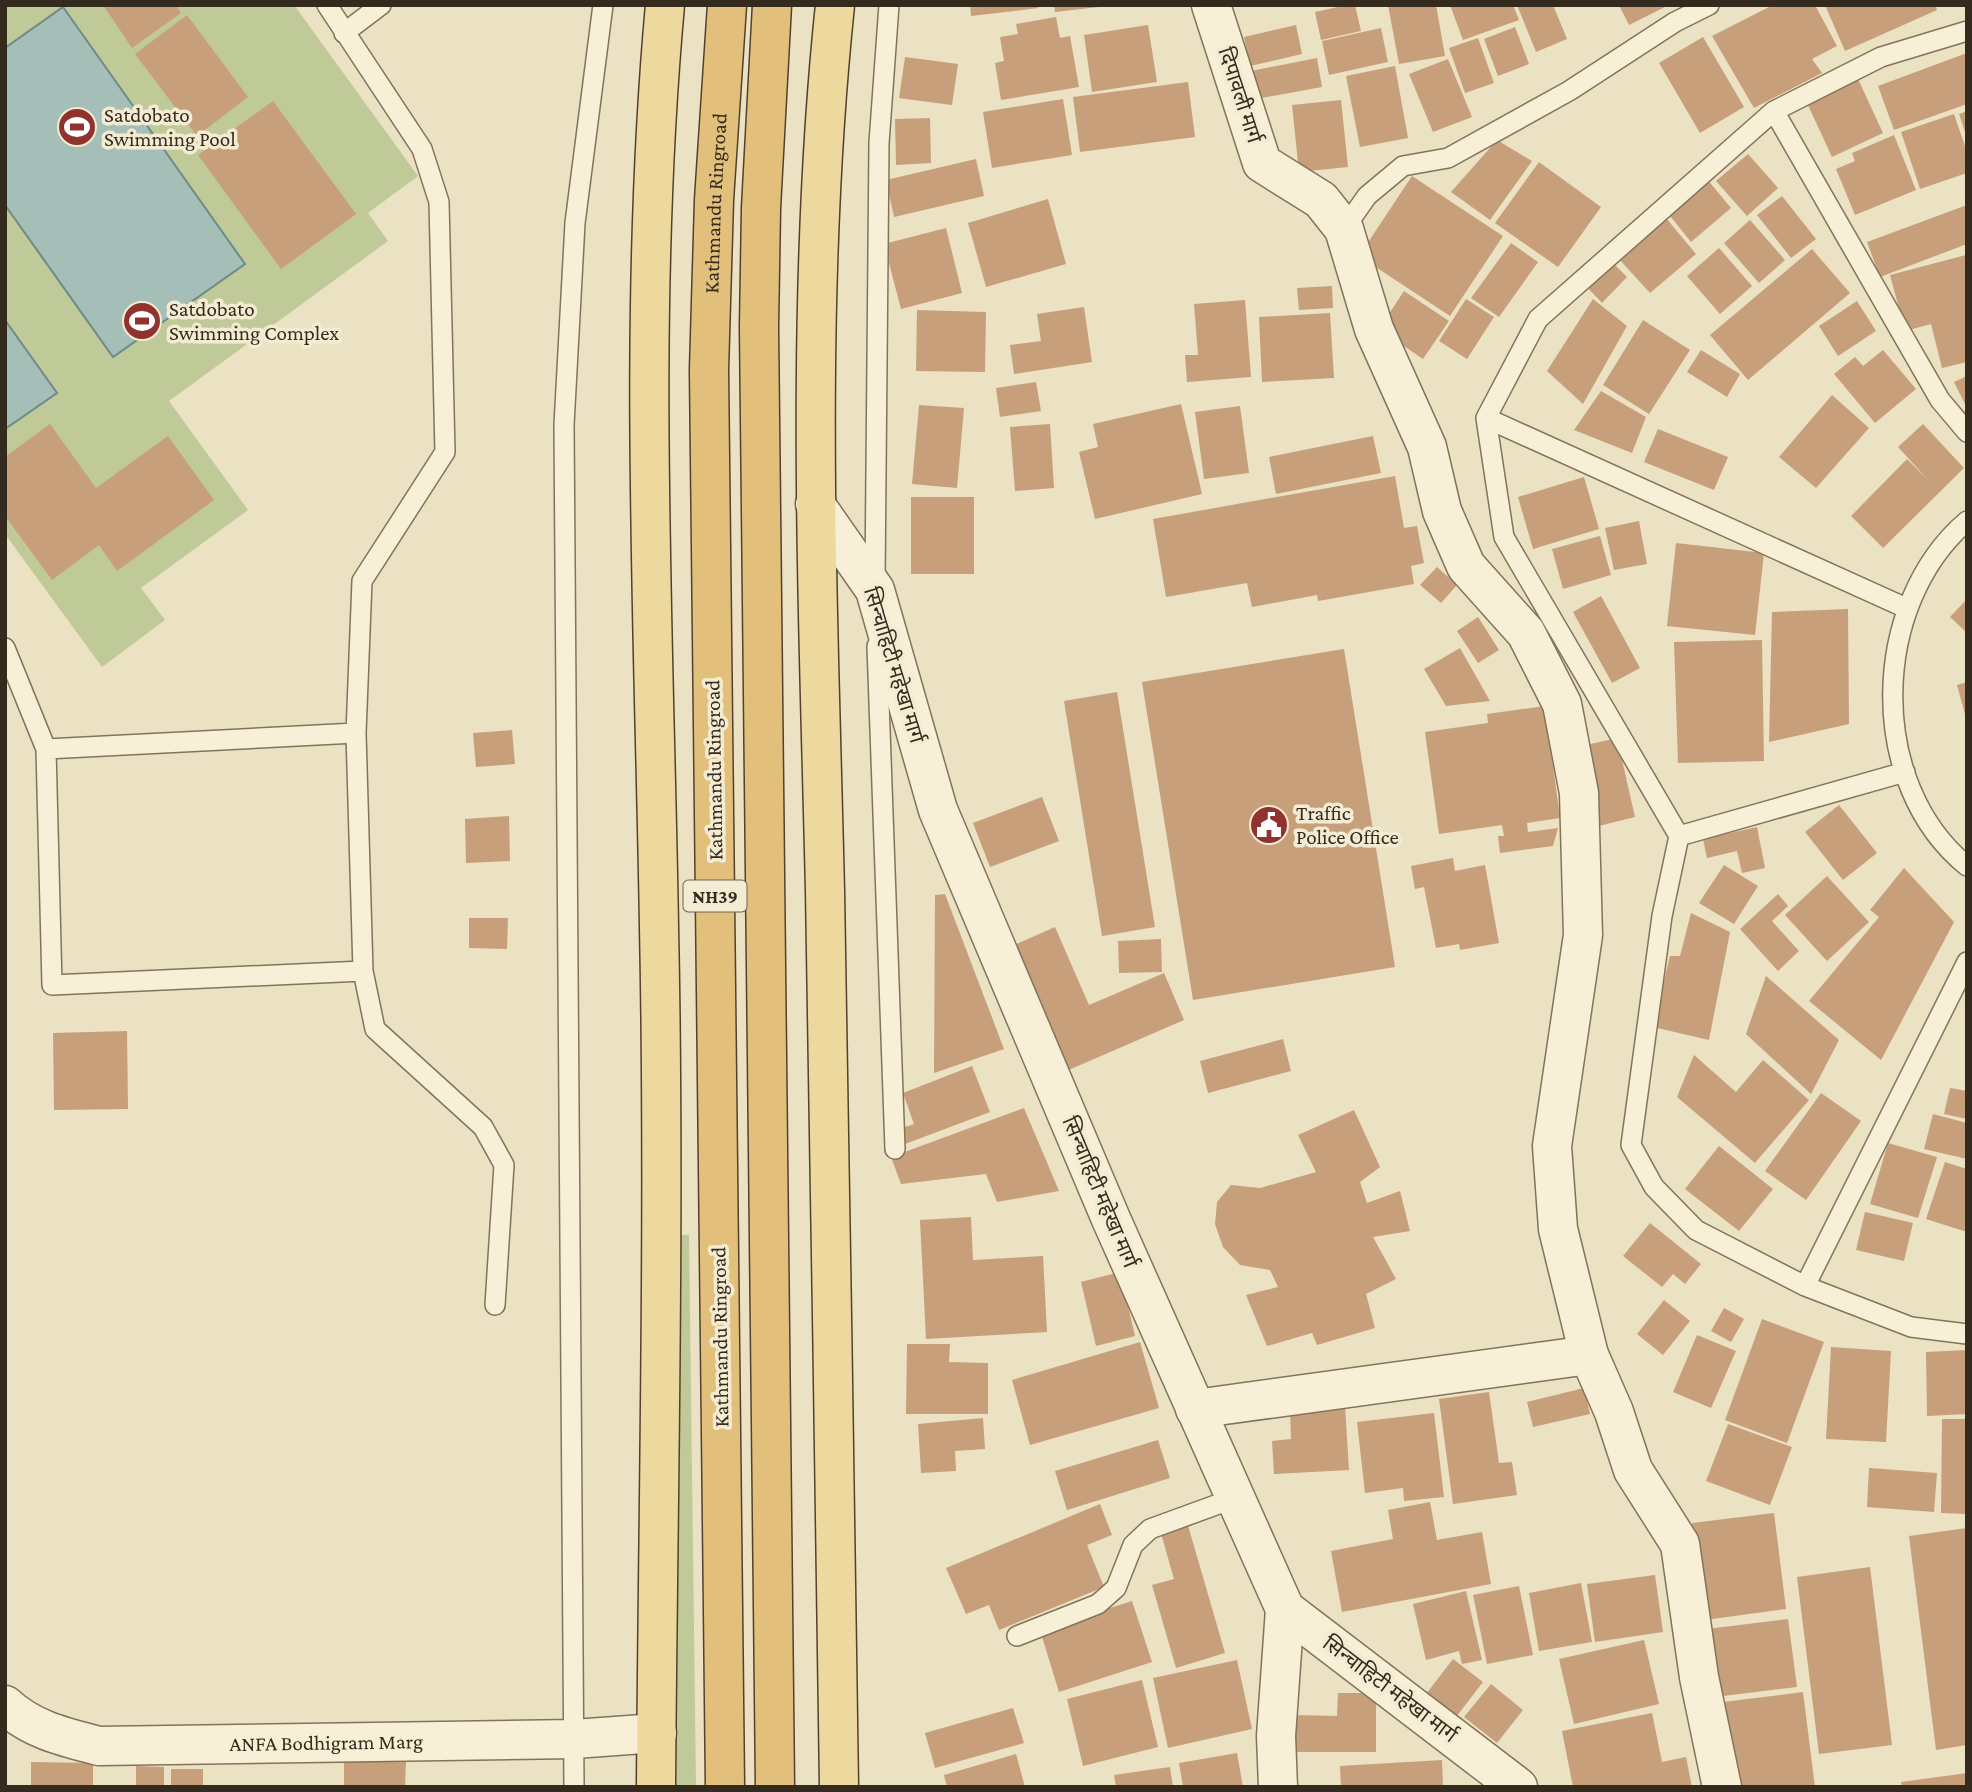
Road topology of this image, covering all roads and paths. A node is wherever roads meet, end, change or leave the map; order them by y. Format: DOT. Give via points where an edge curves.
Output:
graph roads {
  1 [pos="327,5"];
  2 [pos="381,5"];
  3 [pos="603,5"];
  4 [pos="664,5"];
  5 [pos="727,5"];
  6 [pos="772,5"];
  7 [pos="835,5"];
  8 [pos="889,5"];
  9 [pos="1211,5"];
  10 [pos="1709,5"];
  11 [pos="1967,31"];
  12 [pos="344,33"];
  13 [pos="1774,111"];
  14 [pos="1344,229"];
  15 [pos="1486,418"];
  16 [pos="1967,432"];
  17 [pos="815,504"];
  18 [pos="1967,521"];
  19 [pos="875,590"];
  20 [pos="1906,608"];
  21 [pos="5,648"];
  22 [pos="356,733"];
  23 [pos="46,749"];
  24 [pos="1905,772"];
  25 [pos="1679,836"];
  26 [pos="1967,866"];
  27 [pos="1967,962"];
  28 [pos="363,971"];
  29 [pos="895,1149"];
  30 [pos="1805,1286"];
  31 [pos="495,1305"];
  32 [pos="1967,1334"];
  33 [pos="1589,1355"];
  34 [pos="1195,1409"];
  35 [pos="1235,1498"];
  36 [pos="1285,1609"];
  37 [pos="1017,1636"];
  38 [pos="5,1705"];
  39 [pos="657,1733"];
  40 [pos="574,1739"];
  41 [pos="574,1787"];
  42 [pos="656,1787"];
  43 [pos="725,1787"];
  44 [pos="775,1787"];
  45 [pos="839,1787"];
  46 [pos="1278,1787"];
  47 [pos="1518,1787"];
  48 [pos="1722,1787"];
  1 -- 12 [label="lane"];
  2 -- 12 [label="lane"];
  3 -- 40 [label="lane" via="575,223 564,425"];
  4 -- 39 [label="main road" via="650,303 662,1045"];
  5 -- 43 [label="highway, Kathmandu Ringroad / NH39" via="709,370"];
  6 -- 44 [label="highway, NH39" via="759,327"];
  7 -- 17 [label="main road" via="816,248"];
  8 -- 19 [label="lane" via="879,142"];
  9 -- 14 [label="street, दिपावली मार्ग" via="1262,163 1321,200"];
  10 -- 14 [label="lane" via="1448,158 1403,166 1367,196"];
  11 -- 13 [label="lane" via="1881,57"];
  12 -- 22 [label="lane" via="422,149 439,202 445,452 362,581"];
  13 -- 15 [label="lane" via="1538,319"];
  13 -- 16 [label="lane" via="1940,400"];
  14 -- 33 [label="street" via="1374,329 1427,447 1442,511 1466,566 1525,633 1562,704 1578,793 1583,935 1552,1146 1558,1229"];
  15 -- 20 [label="lane"];
  15 -- 25 [label="lane" via="1504,537"];
  17 -- 19 [label="street, सिन्चाहिटी महेखा मार्ग"];
  17 -- 45 [label="main road"];
  18 -- 20 [label="lane" via="1947,538"];
  19 -- 29 [label="lane"];
  19 -- 34 [label="street, सिन्चाहिटी महेखा मार्ग" via="938,810"];
  20 -- 24 [label="lane" via="1893,662 1892,718"];
  21 -- 23 [label="lane"];
  22 -- 23 [label="lane"];
  22 -- 28 [label="lane"];
  23 -- 28 [label="lane" via="52,985"];
  24 -- 25 [label="lane"];
  24 -- 26 [label="lane" via="1928,819"];
  25 -- 30 [label="lane" via="1662,916 1631,1145 1654,1187 1696,1230"];
  27 -- 30 [label="lane"];
  28 -- 31 [label="lane" via="375,1029 484,1127 504,1165"];
  30 -- 32 [label="lane" via="1911,1327"];
  33 -- 34 [label="street"];
  33 -- 48 [label="street" via="1633,1470 1680,1545 1699,1677"];
  34 -- 35 [label="street, सिन्चाहिटी महेखा मार्ग"];
  35 -- 36 [label="street, सिन्चाहिटी महेखा मार्ग"];
  35 -- 37 [label="lane" via="1150,1530 1133,1545 1116,1588 1098,1604"];
  36 -- 46 [label="street" via="1276,1736"];
  36 -- 47 [label="street, सिन्चाहिटी महेखा मार्ग"];
  38 -- 40 [label="street, ANFA Bodhigram Marg" via="32,1725 99,1746"];
  39 -- 40 [label="street, ANFA Bodhigram Marg"];
  39 -- 42 [label="main road"];
  40 -- 41 [label="lane"];
}
